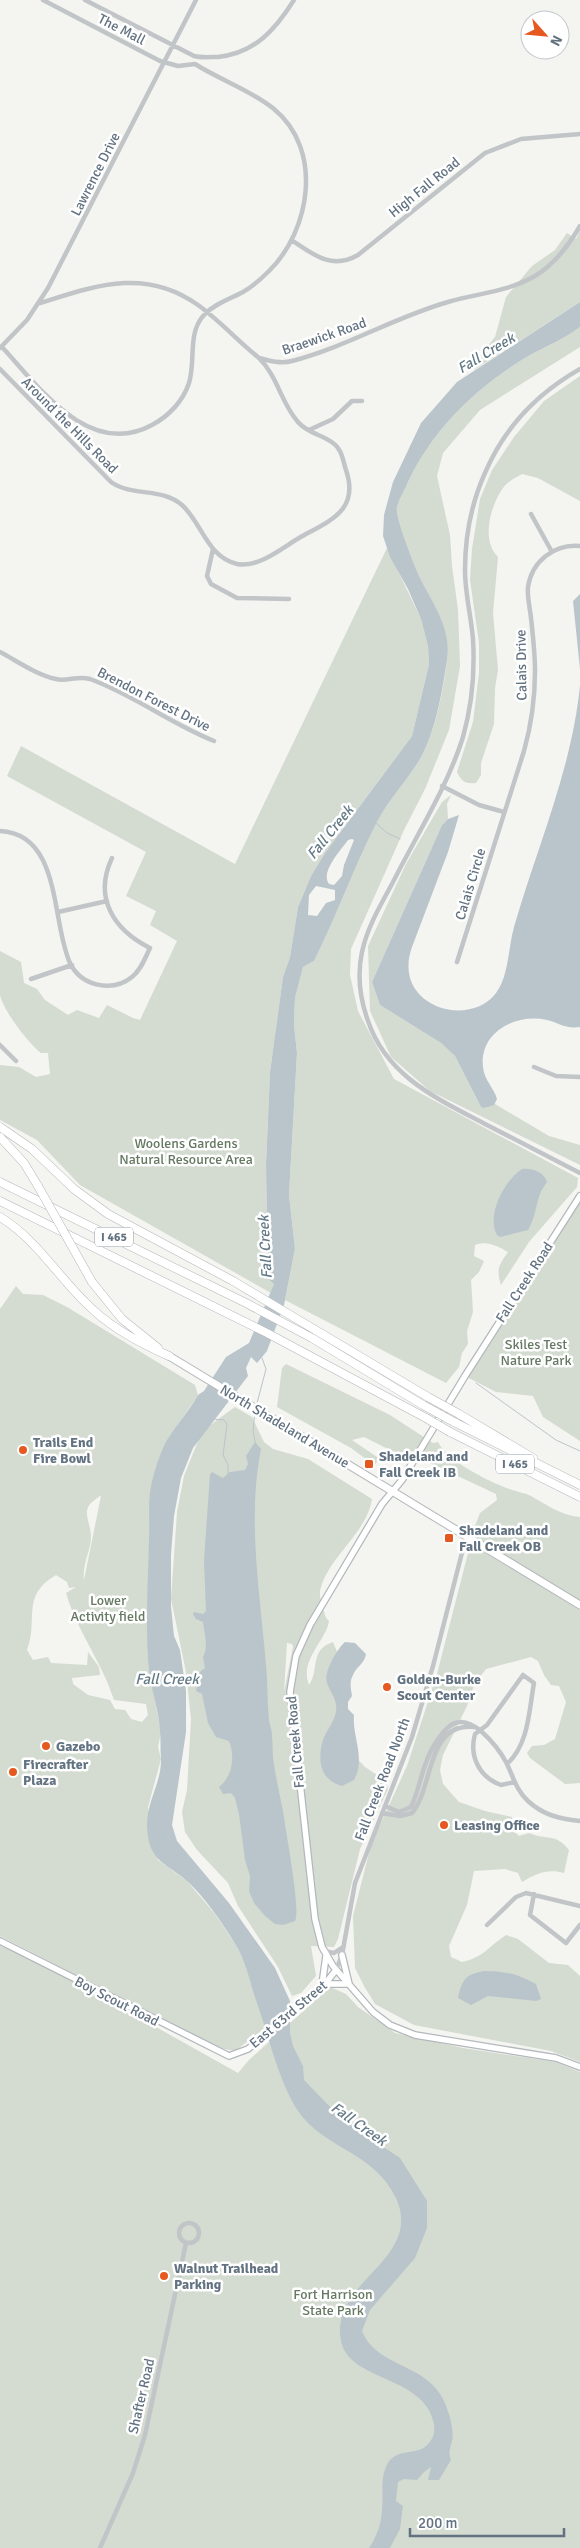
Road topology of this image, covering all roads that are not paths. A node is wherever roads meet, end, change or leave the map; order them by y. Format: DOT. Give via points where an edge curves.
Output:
graph roads {
  1 [pos="43,0"];
  2 [pos="86,0"];
  3 [pos="196,0"];
  4 [pos="294,0"];
  5 [pos="173,44"];
  6 [pos="198,57"];
  7 [pos="164,63"];
  8 [pos="195,64"];
  9 [pos="580,134"];
  10 [pos="580,226"];
  11 [pos="293,241"];
  12 [pos="40,303"];
  13 [pos="207,312"];
  14 [pos="1,348"];
  15 [pos="259,358"];
  16 [pos="0,369"];
  17 [pos="580,369"];
  18 [pos="362,401"];
  19 [pos="309,430"];
  20 [pos="531,514"];
  21 [pos="580,546"];
  22 [pos="213,549"];
  23 [pos="552,552"];
  24 [pos="289,599"];
  25 [pos="0,652"];
  26 [pos="214,742"];
  27 [pos="442,786"];
  28 [pos="504,812"];
  29 [pos="0,831"];
  30 [pos="112,858"];
  31 [pos="107,900"];
  32 [pos="58,912"];
  33 [pos="457,962"];
  34 [pos="72,965"];
  35 [pos="31,979"];
  36 [pos="0,1045"];
  37 [pos="16,1061"];
  38 [pos="534,1067"];
  39 [pos="580,1077"];
  40 [pos="0,1127"];
  41 [pos="0,1138"];
  42 [pos="580,1173"];
  43 [pos="0,1182"];
  44 [pos="580,1196"];
  45 [pos="0,1201"];
  46 [pos="0,1217"];
  47 [pos="314,1334"];
  48 [pos="169,1356"];
  49 [pos="563,1476"];
  50 [pos="580,1485"];
  51 [pos="393,1492"];
  52 [pos="580,1497"];
  53 [pos="466,1537"];
  54 [pos="580,1605"];
  55 [pos="478,1729"];
  56 [pos="507,1764"];
  57 [pos="515,1782"];
  58 [pos="385,1806"];
  59 [pos="382,1812"];
  60 [pos="580,1822"];
  61 [pos="534,1894"];
  62 [pos="580,1906"];
  63 [pos="486,1925"];
  64 [pos="580,1925"];
  65 [pos="0,1941"];
  66 [pos="343,1947"];
  67 [pos="325,1953"];
  68 [pos="342,1956"];
  69 [pos="336,1970"];
  70 [pos="349,1984"];
  71 [pos="324,1985"];
  72 [pos="236,2054"];
  73 [pos="580,2067"];
  74 [pos="186,2243"];
  75 [pos="100,2548"];
  1 -- 7 [label="street, The Mall"];
  2 -- 5 [label="street, The Mall"];
  3 -- 5 [label="street, Lawrence Drive"];
  4 -- 6 [label="street" via="275,28 256,44 225,56"];
  5 -- 6 [label="street, The Mall"];
  5 -- 7 [label="street, Lawrence Drive"];
  6 -- 8 [label="street"];
  7 -- 8 [label="street" via="182,67"];
  7 -- 12 [label="street, Lawrence Drive"];
  8 -- 11 [label="street" via="270,105 291,129 302,156 306,186 302,216"];
  9 -- 11 [label="street, High Fall Road" via="521,139 486,153 347,261 324,260"];
  10 -- 15 [label="street, Braewick Road" via="552,263 510,288 449,302 293,361"];
  11 -- 13 [label="street" via="261,279"];
  12 -- 13 [label="street" via="99,285 135,282 177,293"];
  12 -- 14 [label="street, Lawrence Drive"];
  13 -- 14 [label="street" via="195,330 192,371 184,395 163,418 134,432 106,433 74,420"];
  13 -- 15 [label="street"];
  15 -- 19 [label="street, Around the Hills Road" via="274,377 296,421"];
  16 -- 22 [label="street, Around the Hills Road" via="109,481 122,488 158,493 178,502 191,515"];
  17 -- 27 [label="street" via="547,390 518,419 495,452 477,493 465,556 473,641 472,693 462,738"];
  18 -- 19 [label="street" via="352,401 333,420"];
  19 -- 22 [label="street, Around the Hills Road" via="332,442 340,451 350,486 349,498 342,510 329,521 256,562 234,563"];
  20 -- 23 [label="street"];
  21 -- 23 [label="street"];
  22 -- 24 [label="street" via="207,576 211,584 239,599"];
  23 -- 28 [label="street, Calais Drive" via="535,568 528,586 535,657 534,702 525,746"];
  25 -- 26 [label="street, Brendon Forest Drive" via="53,679 91,679 140,701"];
  27 -- 28 [label="street" via="479,805"];
  27 -- 42 [label="street" via="364,943 360,982 367,1019 387,1057 417,1087"];
  28 -- 33 [label="street, Calais Circle"];
  29 -- 32 [label="street" via="20,836 40,854"];
  30 -- 31 [label="street" via="105,881"];
  31 -- 32 [label="street"];
  31 -- 34 [label="street" via="123,930 150,948 136,973 116,985 92,983"];
  32 -- 34 [label="street"];
  34 -- 35 [label="street"];
  36 -- 37 [label="street"];
  38 -- 39 [label="street" via="556,1076"];
  40 -- 47 [label="highway" via="32,1149 74,1189 108,1214 233,1281"];
  41 -- 48 [label="highway, bridge" via="24,1163 92,1282 122,1319"];
  43 -- 47 [label="highway, I 465"];
  44 -- 51 [label="main road, Fall Creek Road"];
  45 -- 52 [label="highway, I 465, bridge" via="224,1310 450,1432"];
  46 -- 48 [label="highway" via="44,1254 85,1303 114,1327"];
  47 -- 49 [label="highway, bridge" via="344,1346"];
  47 -- 49 [label="highway, I 465, bridge" via="423,1405"];
  48 -- 51 [label="main road, North Shadeland Avenue"];
  49 -- 50 [label="highway, I 465"];
  51 -- 53 [label="main road, North Shadeland Avenue"];
  51 -- 67 [label="main road, Fall Creek Road" via="382,1504 303,1639 291,1677 292,1722 315,1920"];
  53 -- 54 [label="main road, North Shadeland Avenue"];
  53 -- 58 [label="street, Fall Creek Road North" via="423,1700"];
  55 -- 56 [label="street" via="494,1744"];
  55 -- 56 [label="street" via="487,1725 523,1675 534,1682 524,1740 515,1758"];
  55 -- 57 [label="street" via="473,1742 478,1766 497,1783"];
  55 -- 58 [label="street" via="470,1722 461,1721 447,1728 430,1752 411,1808 399,1812"];
  55 -- 59 [label="street" via="458,1727 451,1731 434,1753 421,1800 412,1813 400,1816"];
  56 -- 57 [label="street"];
  57 -- 60 [label="street" via="525,1798 540,1810"];
  58 -- 59 [label="street, Fall Creek Road North"];
  59 -- 66 [label="street, Fall Creek Road North" via="355,1883"];
  61 -- 62 [label="street"];
  61 -- 63 [label="street" via="518,1896"];
  61 -- 64 [label="street" via="530,1915 566,1943"];
  65 -- 72 [label="main road, Boy Scout Road" via="219,2053"];
  66 -- 67 [label="street" via="334,1953"];
  66 -- 68 [label="street, Fall Creek Road North"];
  67 -- 69 [label="main road, Fall Creek Road"];
  67 -- 71 [label="main road"];
  68 -- 69 [label="street, Fall Creek Road North"];
  68 -- 70 [label="main road"];
  69 -- 70 [label="main road, Fall Creek Road"];
  69 -- 71 [label="main road, East 63rd Street"];
  70 -- 71 [label="main road"];
  70 -- 73 [label="main road, Fall Creek Road" via="374,2014 405,2032 549,2056"];
  71 -- 72 [label="main road, East 63rd Street" via="248,2049"];
  74 -- 74 [label="street, Shafter Road" via="198,2237 197,2228 192,2223 184,2224 180,2229 179,2236"];
  74 -- 75 [label="street, Shafter Road" via="139,2455"];
}
